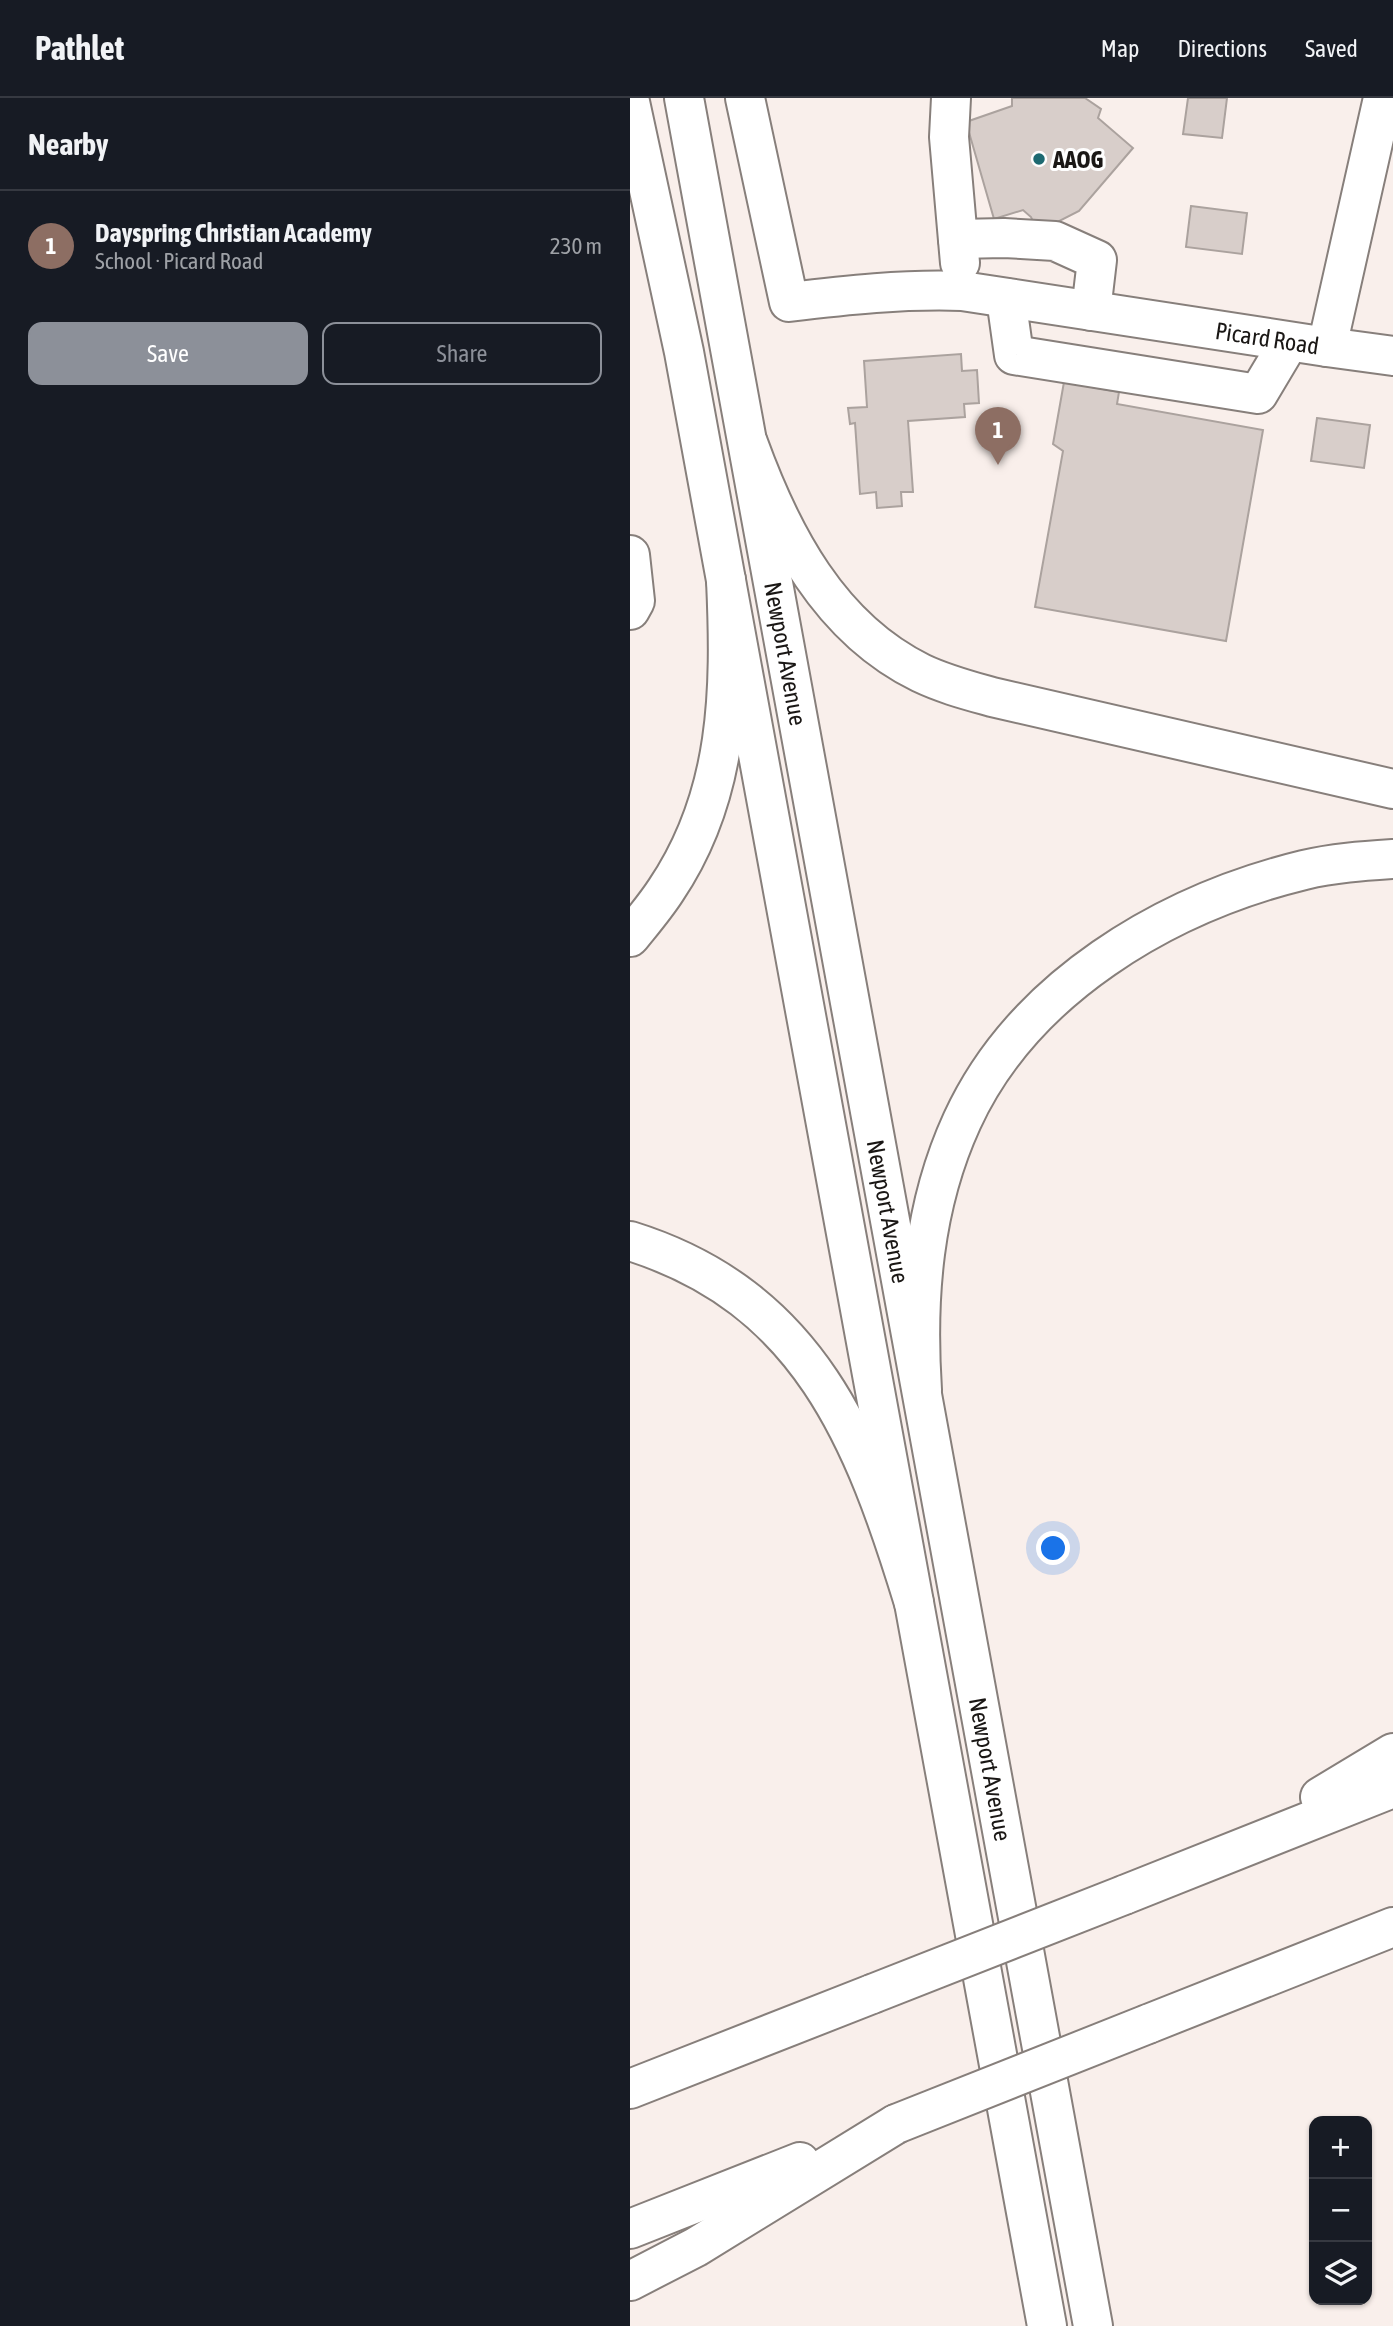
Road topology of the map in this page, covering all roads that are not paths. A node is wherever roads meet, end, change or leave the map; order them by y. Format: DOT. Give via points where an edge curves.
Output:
graph roads {
  1 [pos="684,98"];
  2 [pos="745,98"];
  3 [pos="951,98"];
  4 [pos="1383,98"];
  5 [pos="630,102"];
  6 [pos="958,239"];
  7 [pos="962,291"];
  8 [pos="1006,298"];
  9 [pos="1091,311"];
  10 [pos="1289,342"];
  11 [pos="1327,348"];
  12 [pos="1393,356"];
  13 [pos="748,443"];
  14 [pos="630,555"];
  15 [pos="726,580"];
  16 [pos="630,610"];
  17 [pos="1393,789"];
  18 [pos="1393,859"];
  19 [pos="630,937"];
  20 [pos="630,1241"];
  21 [pos="922,1390"];
  22 [pos="914,1603"];
  23 [pos="1393,1753"];
  24 [pos="1393,1788"];
  25 [pos="1225,1854"];
  26 [pos="1393,1927"];
  27 [pos="1393,1957"];
  28 [pos="1270,1976"];
  29 [pos="759,2038"];
  30 [pos="630,2061"];
  31 [pos="630,2089"];
  32 [pos="896,2123"];
  33 [pos="630,2229"];
  34 [pos="630,2281"];
  35 [pos="1047,2326"];
  36 [pos="1093,2326"];
  1 -- 13 [label="main road, Newport Avenue"];
  2 -- 7 [label="main road, Picard Road" via="789,302 861,293"];
  3 -- 6 [label="main road" via="949,137"];
  4 -- 11 [label="main road"];
  5 -- 15 [label="main road, Newport Avenue"];
  6 -- 7 [label="main road"];
  6 -- 9 [label="main road" via="1055,241 1097,260"];
  7 -- 8 [label="main road, Picard Road"];
  8 -- 9 [label="main road, Picard Road"];
  8 -- 10 [label="main road" via="1014,355 1258,394"];
  9 -- 10 [label="main road, Picard Road"];
  10 -- 11 [label="main road, Picard Road"];
  11 -- 12 [label="main road, Picard Road"];
  13 -- 17 [label="main road" via="769,499 809,572 859,630 898,660 941,682 992,697"];
  13 -- 21 [label="main road, Newport Avenue"];
  14 -- 16 [label="main road" via="635,601"];
  15 -- 19 [label="main road" via="728,689 718,770 682,863"];
  15 -- 22 [label="main road, Newport Avenue"];
  18 -- 21 [label="main road" via="1286,875 1180,914 1076,980 1007,1047 961,1123 932,1208 920,1297"];
  20 -- 22 [label="main road" via="677,1258 720,1281 769,1319 811,1368 839,1409 872,1478"];
  21 -- 36 [label="main road, Newport Avenue"];
  22 -- 35 [label="main road, Newport Avenue"];
  23 -- 25 [label="main road"];
  24 -- 25 [label="main road"];
  25 -- 29 [label="main road, bridge"];
  26 -- 28 [label="main road"];
  27 -- 28 [label="main road"];
  28 -- 32 [label="main road, bridge"];
  29 -- 30 [label="main road"];
  29 -- 31 [label="main road"];
  32 -- 33 [label="main road"];
  32 -- 34 [label="main road" via="696,2247"];
}
